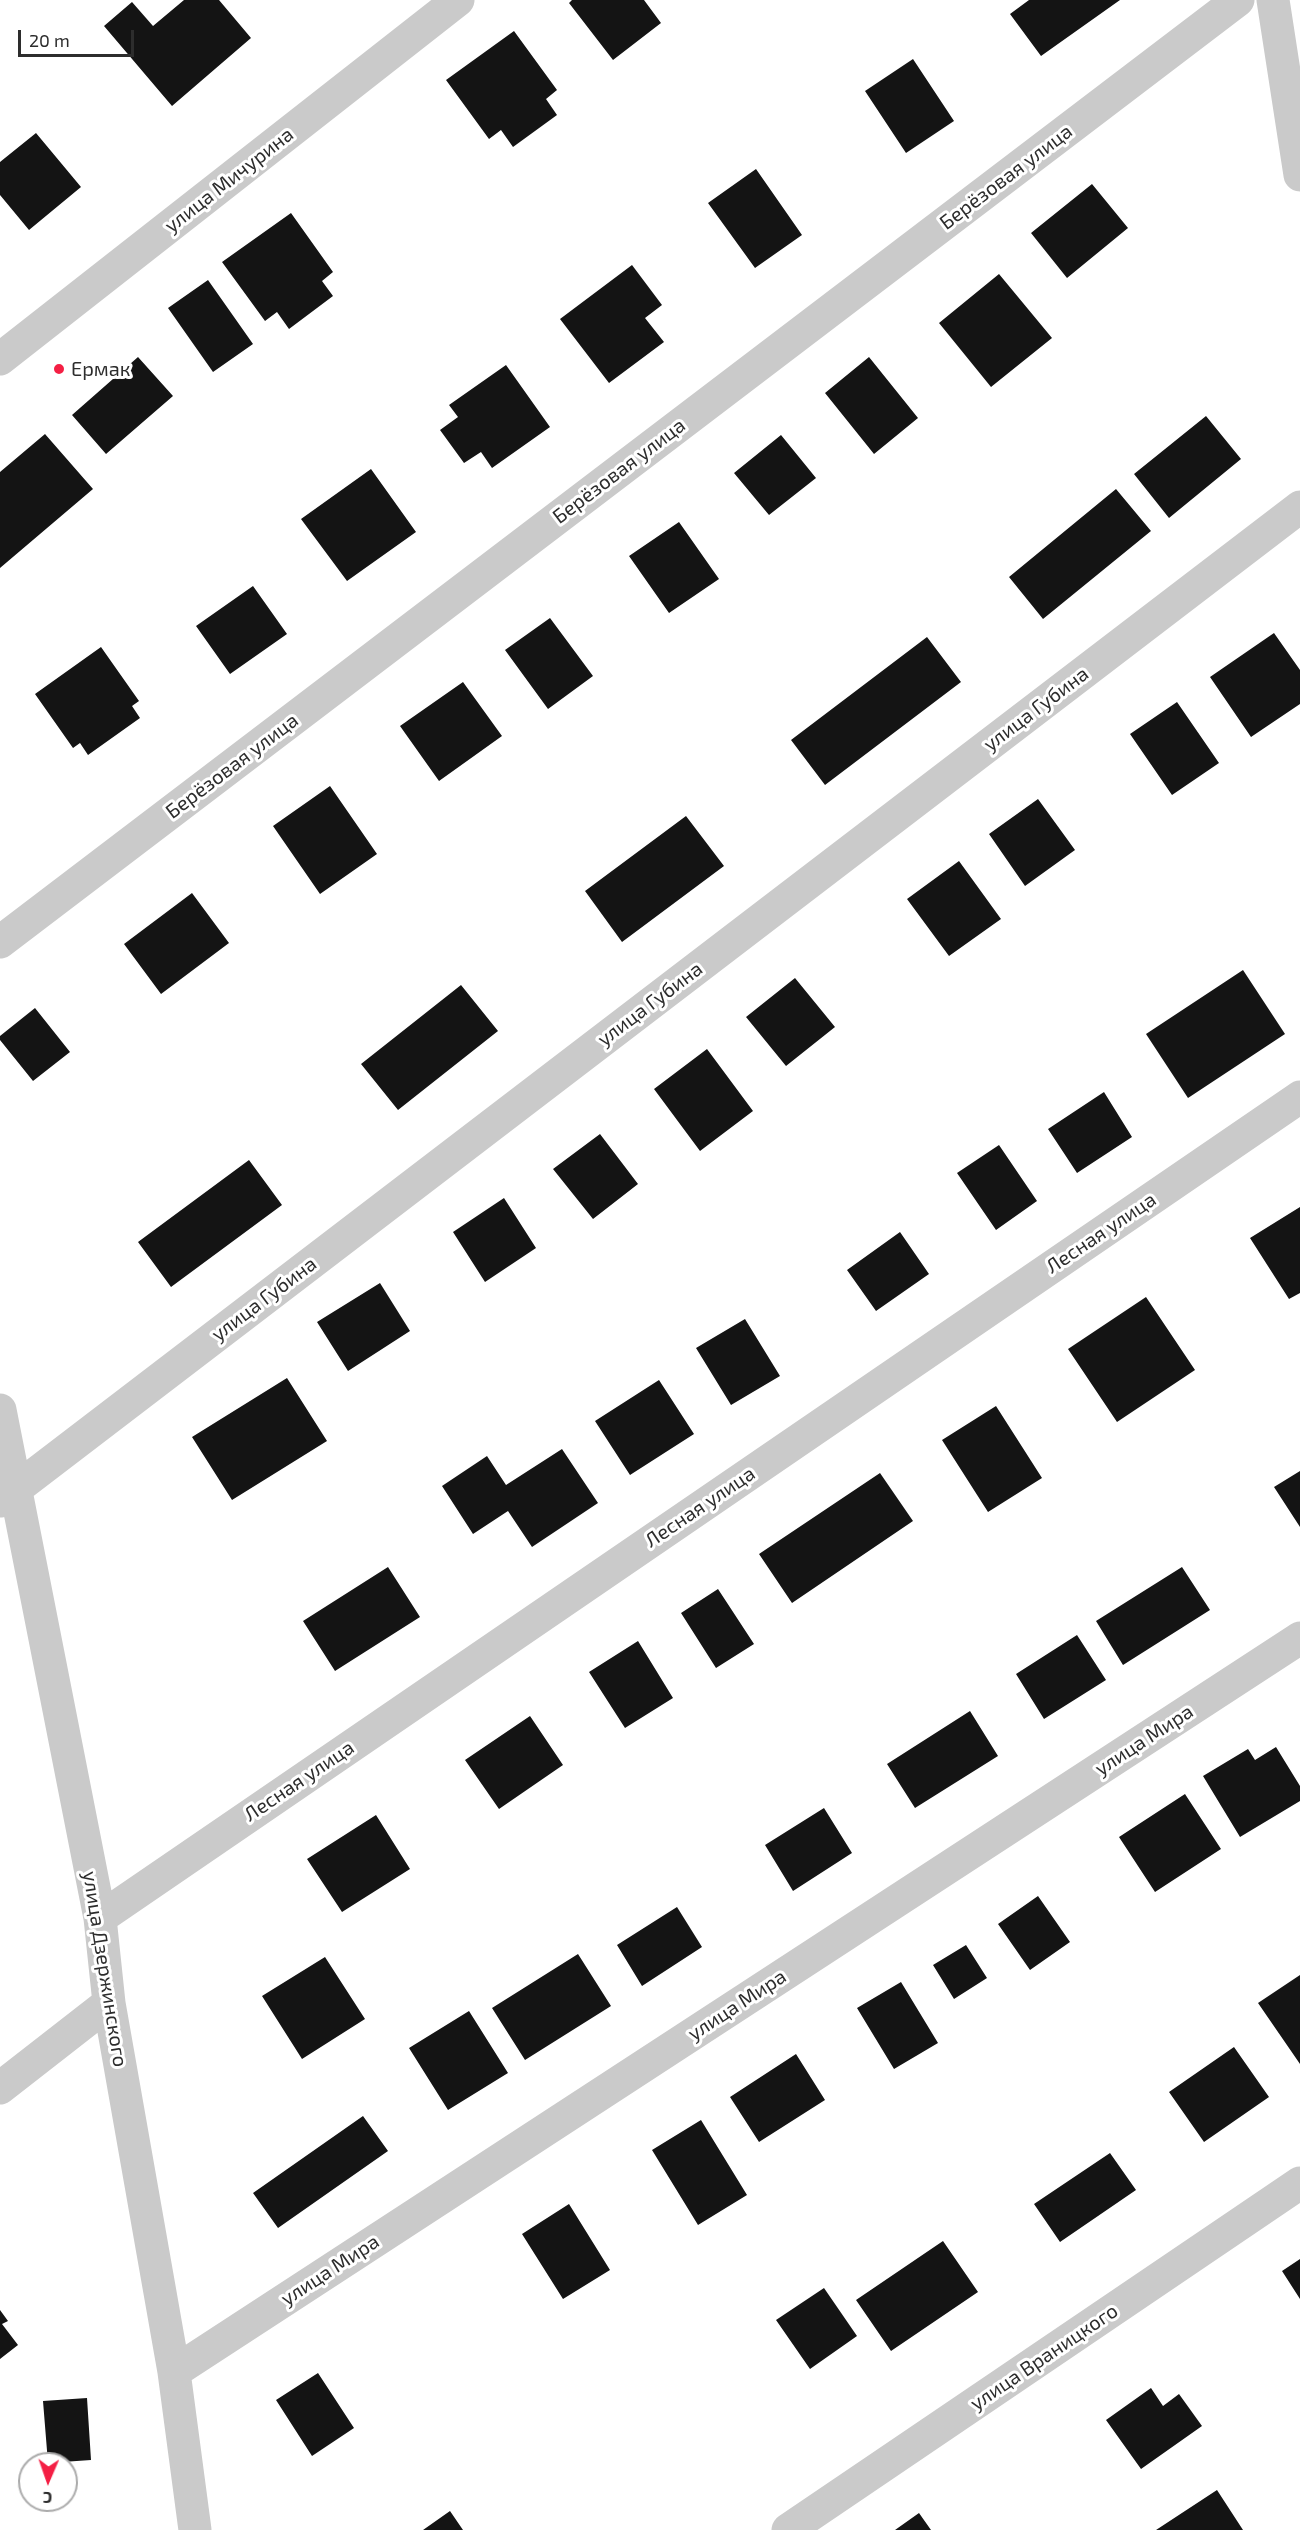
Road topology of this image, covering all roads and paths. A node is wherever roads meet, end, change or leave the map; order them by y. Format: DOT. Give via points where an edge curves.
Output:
graph roads {
  1 [pos="458,0"];
  2 [pos="1238,0"];
  3 [pos="1273,0"];
  4 [pos="1300,175"];
  5 [pos="0,359"];
  6 [pos="1300,507"];
  7 [pos="0,942"];
  8 [pos="1300,1096"];
  9 [pos="0,1410"];
  10 [pos="7,1495"];
  11 [pos="1300,1638"];
  12 [pos="100,1918"];
  13 [pos="109,2003"];
  14 [pos="0,2088"];
  15 [pos="1300,2184"];
  16 [pos="174,2372"];
  17 [pos="195,2530"];
  18 [pos="788,2530"];
  1 -- 5 [label="street, улица Мичурина"];
  2 -- 7 [label="street, Берёзовая улица"];
  3 -- 4 [label="street"];
  6 -- 10 [label="street, улица Губина"];
  8 -- 12 [label="street, Лесная улица"];
  9 -- 10 [label="street, улица Дзержинского"];
  10 -- 12 [label="street, улица Дзержинского"];
  11 -- 16 [label="street, улица Мира"];
  12 -- 13 [label="street, улица Дзержинского"];
  13 -- 14 [label="street"];
  13 -- 16 [label="street, улица Дзержинского"];
  15 -- 18 [label="street, улица Враницкого"];
  16 -- 17 [label="street, улица Дзержинского"];
}
